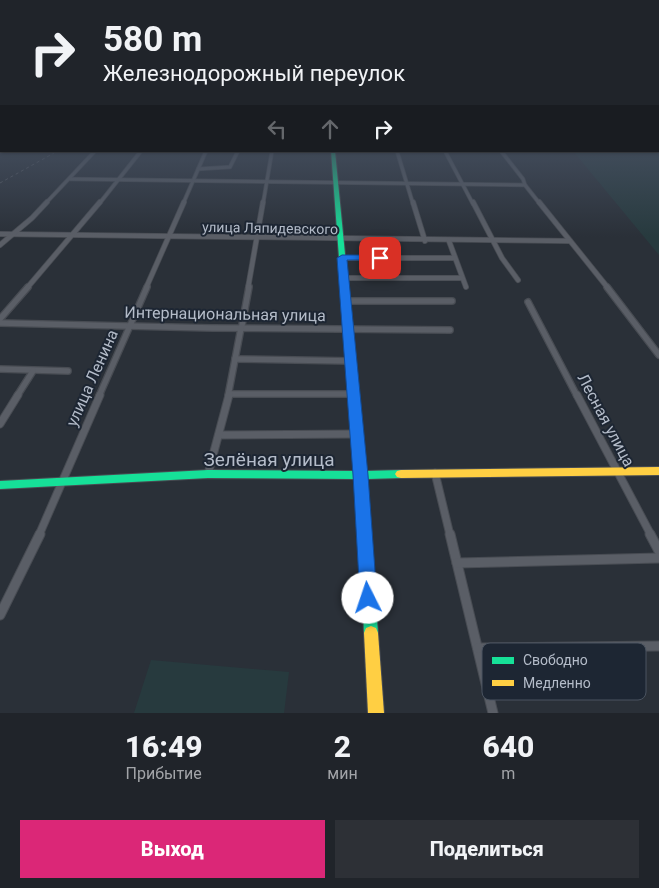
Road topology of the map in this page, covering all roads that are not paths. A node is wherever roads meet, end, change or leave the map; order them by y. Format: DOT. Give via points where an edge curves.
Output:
graph roads {
  1 [pos="77,171"];
  2 [pos="126,171"];
  3 [pos="197,171"];
  4 [pos="269,171"];
  5 [pos="335,171"];
  6 [pos="404,171"];
  7 [pos="456,171"];
  8 [pos="516,171"];
  9 [pos="70,179"];
  10 [pos="120,180"];
  11 [pos="193,181"];
  12 [pos="267,182"];
  13 [pos="336,183"];
  14 [pos="408,184"];
  15 [pos="525,184"];
  16 [pos="463,185"];
  17 [pos="0,234"];
  18 [pos="14,234"];
  19 [pos="71,236"];
  20 [pos="168,238"];
  21 [pos="256,239"];
  22 [pos="340,240"];
  23 [pos="426,241"];
  24 [pos="570,241"];
  25 [pos="449,242"];
  26 [pos="495,242"];
  27 [pos="0,245"];
  28 [pos="342,258"];
  29 [pos="455,258"];
  30 [pos="344,278"];
  31 [pos="462,278"];
  32 [pos="518,280"];
  33 [pos="466,287"];
  34 [pos="452,301"];
  35 [pos="346,302"];
  36 [pos="528,302"];
  37 [pos="0,321"];
  38 [pos="130,326"];
  39 [pos="242,327"];
  40 [pos="348,328"];
  41 [pos="450,330"];
  42 [pos="659,355"];
  43 [pos="235,359"];
  44 [pos="351,361"];
  45 [pos="0,369"];
  46 [pos="33,371"];
  47 [pos="68,371"];
  48 [pos="229,394"];
  49 [pos="354,394"];
  50 [pos="0,424"];
  51 [pos="357,434"];
  52 [pos="219,435"];
  53 [pos="617,471"];
  54 [pos="659,471"];
  55 [pos="435,472"];
  56 [pos="208,474"];
  57 [pos="360,475"];
  58 [pos="62,482"];
  59 [pos="0,485"];
  60 [pos="659,550"];
  61 [pos="659,558"];
  62 [pos="457,563"];
  63 [pos="0,615"];
  64 [pos="646,646"];
  65 [pos="659,646"];
  66 [pos="478,648"];
  67 [pos="482,648"];
  68 [pos="482,665"];
  69 [pos="490,700"];
  70 [pos="376,713"];
  71 [pos="493,713"];
  1 -- 9 [label="street"];
  2 -- 10 [label="street"];
  3 -- 11 [label="street, улица Ленина"];
  4 -- 12 [label="street"];
  5 -- 13 [label="street"];
  6 -- 14 [label="street"];
  7 -- 16 [label="street"];
  8 -- 15 [label="street"];
  9 -- 10 [label="street"];
  9 -- 18 [label="street"];
  10 -- 11 [label="street"];
  10 -- 19 [label="street"];
  11 -- 12 [label="street"];
  11 -- 20 [label="street, улица Ленина"];
  12 -- 13 [label="street"];
  12 -- 21 [label="street"];
  13 -- 14 [label="street"];
  13 -- 22 [label="street"];
  14 -- 16 [label="street"];
  14 -- 23 [label="street"];
  15 -- 16 [label="street"];
  15 -- 24 [label="street"];
  16 -- 26 [label="street"];
  17 -- 18 [label="street, улица Ляпидевского"];
  18 -- 19 [label="street, улица Ляпидевского"];
  18 -- 27 [label="street"];
  19 -- 20 [label="street, улица Ляпидевского"];
  19 -- 37 [label="street"];
  20 -- 21 [label="street, улица Ляпидевского"];
  20 -- 38 [label="street, улица Ленина"];
  21 -- 22 [label="street, улица Ляпидевского"];
  21 -- 39 [label="street"];
  22 -- 23 [label="street, улица Ляпидевского"];
  22 -- 28 [label="street"];
  23 -- 25 [label="street, улица Ляпидевского"];
  24 -- 26 [label="street, улица Ляпидевского"];
  24 -- 42 [label="street"];
  25 -- 26 [label="street, улица Ляпидевского"];
  25 -- 29 [label="street"];
  26 -- 32 [label="street"];
  28 -- 29 [label="street"];
  28 -- 30 [label="street"];
  29 -- 31 [label="street"];
  30 -- 31 [label="street"];
  30 -- 35 [label="street"];
  31 -- 33 [label="street"];
  34 -- 35 [label="street"];
  35 -- 40 [label="street"];
  36 -- 53 [label="street, Лесная улица"];
  37 -- 38 [label="street, Интернациональная улица"];
  38 -- 39 [label="street, Интернациональная улица"];
  38 -- 58 [label="street, улица Ленина"];
  39 -- 40 [label="street, Интернациональная улица"];
  39 -- 43 [label="street"];
  40 -- 41 [label="street, Интернациональная улица"];
  40 -- 44 [label="street"];
  43 -- 44 [label="street"];
  43 -- 48 [label="street"];
  44 -- 49 [label="street"];
  45 -- 46 [label="street"];
  46 -- 47 [label="street"];
  46 -- 50 [label="street"];
  48 -- 49 [label="street"];
  48 -- 52 [label="street"];
  49 -- 51 [label="street"];
  51 -- 52 [label="street"];
  51 -- 57 [label="street"];
  52 -- 56 [label="street"];
  53 -- 54 [label="street, Зелёная улица"];
  53 -- 55 [label="street, Зелёная улица"];
  53 -- 60 [label="street, Лесная улица"];
  55 -- 57 [label="street, Зелёная улица"];
  55 -- 62 [label="street"];
  56 -- 57 [label="street, Зелёная улица"];
  56 -- 58 [label="street, Зелёная улица"];
  57 -- 70 [label="street"];
  58 -- 59 [label="street, Зелёная улица"];
  58 -- 63 [label="street, улица Ленина"];
  61 -- 62 [label="street"];
  62 -- 66 [label="street"];
  64 -- 65 [label="street"];
  66 -- 67 [label="street"];
  66 -- 68 [label="street"];
  69 -- 71 [label="street"];
}
